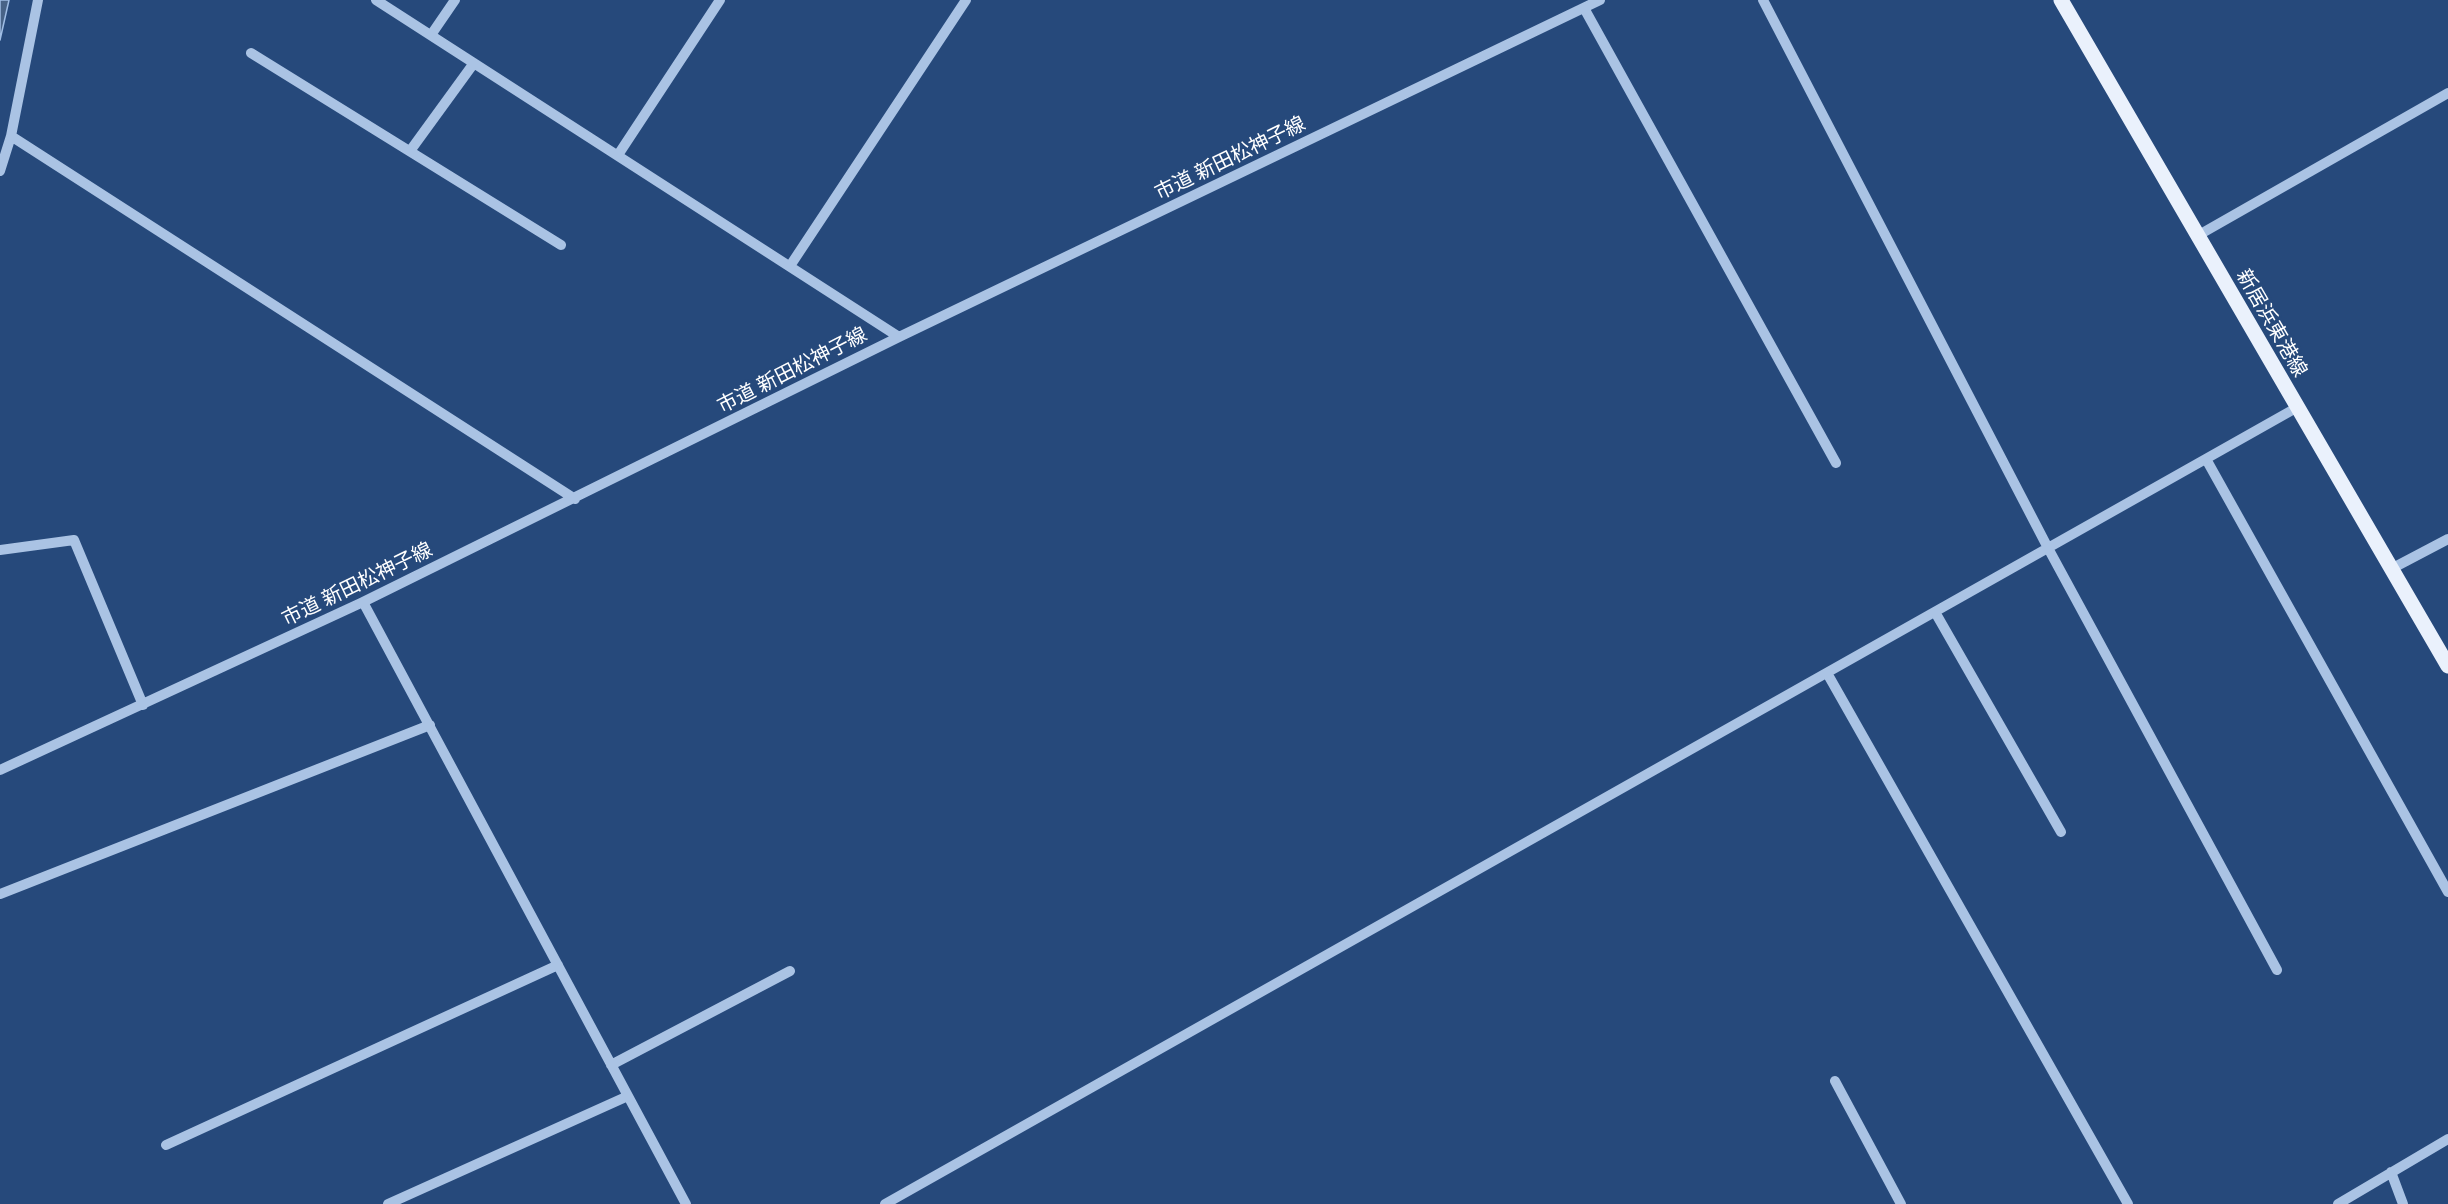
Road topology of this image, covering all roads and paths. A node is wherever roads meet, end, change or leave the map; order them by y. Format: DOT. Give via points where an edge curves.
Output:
graph roads {
  1 [pos="38,0"];
  2 [pos="376,0"];
  3 [pos="455,0"];
  4 [pos="720,0"];
  5 [pos="966,0"];
  6 [pos="1599,0"];
  7 [pos="1763,0"];
  8 [pos="2061,0"];
  9 [pos="1584,8"];
  10 [pos="431,35"];
  11 [pos="251,52"];
  12 [pos="474,63"];
  13 [pos="2448,93"];
  14 [pos="11,136"];
  15 [pos="410,151"];
  16 [pos="618,155"];
  17 [pos="0,171"];
  18 [pos="2197,236"];
  19 [pos="561,245"];
  20 [pos="790,266"];
  21 [pos="899,337"];
  22 [pos="2296,408"];
  23 [pos="2206,459"];
  24 [pos="1836,463"];
  25 [pos="575,499"];
  26 [pos="2448,539"];
  27 [pos="2048,548"];
  28 [pos="0,550"];
  29 [pos="2391,569"];
  30 [pos="363,602"];
  31 [pos="1935,612"];
  32 [pos="2448,666"];
  33 [pos="1827,673"];
  34 [pos="143,705"];
  35 [pos="430,725"];
  36 [pos="0,770"];
  37 [pos="2061,832"];
  38 [pos="2448,892"];
  39 [pos="0,894"];
  40 [pos="558,965"];
  41 [pos="2277,970"];
  42 [pos="790,971"];
  43 [pos="611,1065"];
  44 [pos="1835,1081"];
  45 [pos="628,1096"];
  46 [pos="2448,1139"];
  47 [pos="166,1144"];
  48 [pos="2391,1172"];
  49 [pos="388,1204"];
  50 [pos="686,1204"];
  51 [pos="885,1204"];
  52 [pos="1901,1204"];
  53 [pos="2128,1204"];
  54 [pos="2338,1204"];
  55 [pos="2403,1204"];
  1 -- 14 [label="street"];
  2 -- 10 [label="street"];
  3 -- 10 [label="street"];
  4 -- 16 [label="street"];
  5 -- 20 [label="street"];
  6 -- 9 [label="street, 市道 新田松神子線"];
  7 -- 27 [label="street"];
  8 -- 18 [label="main road, 新居浜東港線"];
  9 -- 21 [label="street, 市道 新田松神子線"];
  9 -- 24 [label="street"];
  10 -- 12 [label="street"];
  11 -- 15 [label="street"];
  12 -- 15 [label="street"];
  12 -- 16 [label="street"];
  13 -- 18 [label="street"];
  14 -- 17 [label="street"];
  14 -- 25 [label="street"];
  15 -- 19 [label="street"];
  16 -- 20 [label="street"];
  18 -- 22 [label="main road, 新居浜東港線"];
  20 -- 21 [label="street"];
  21 -- 25 [label="street, 市道 新田松神子線"];
  22 -- 23 [label="street"];
  22 -- 29 [label="main road, 新居浜東港線"];
  23 -- 27 [label="street"];
  23 -- 38 [label="street"];
  25 -- 30 [label="street, 市道 新田松神子線"];
  26 -- 29 [label="street"];
  27 -- 31 [label="street"];
  27 -- 41 [label="street"];
  28 -- 34 [label="street" via="75,540"];
  29 -- 32 [label="main road, 新居浜東港線"];
  30 -- 34 [label="street, 市道 新田松神子線"];
  30 -- 35 [label="street"];
  31 -- 33 [label="street"];
  31 -- 37 [label="street"];
  33 -- 51 [label="street"];
  33 -- 53 [label="street"];
  34 -- 36 [label="street, 市道 新田松神子線"];
  35 -- 39 [label="street"];
  35 -- 40 [label="street"];
  40 -- 43 [label="street"];
  40 -- 47 [label="street"];
  42 -- 43 [label="street"];
  43 -- 45 [label="street"];
  44 -- 52 [label="street"];
  45 -- 49 [label="street"];
  45 -- 50 [label="street"];
  46 -- 48 [label="street"];
  48 -- 54 [label="street"];
  48 -- 55 [label="street"];
}
